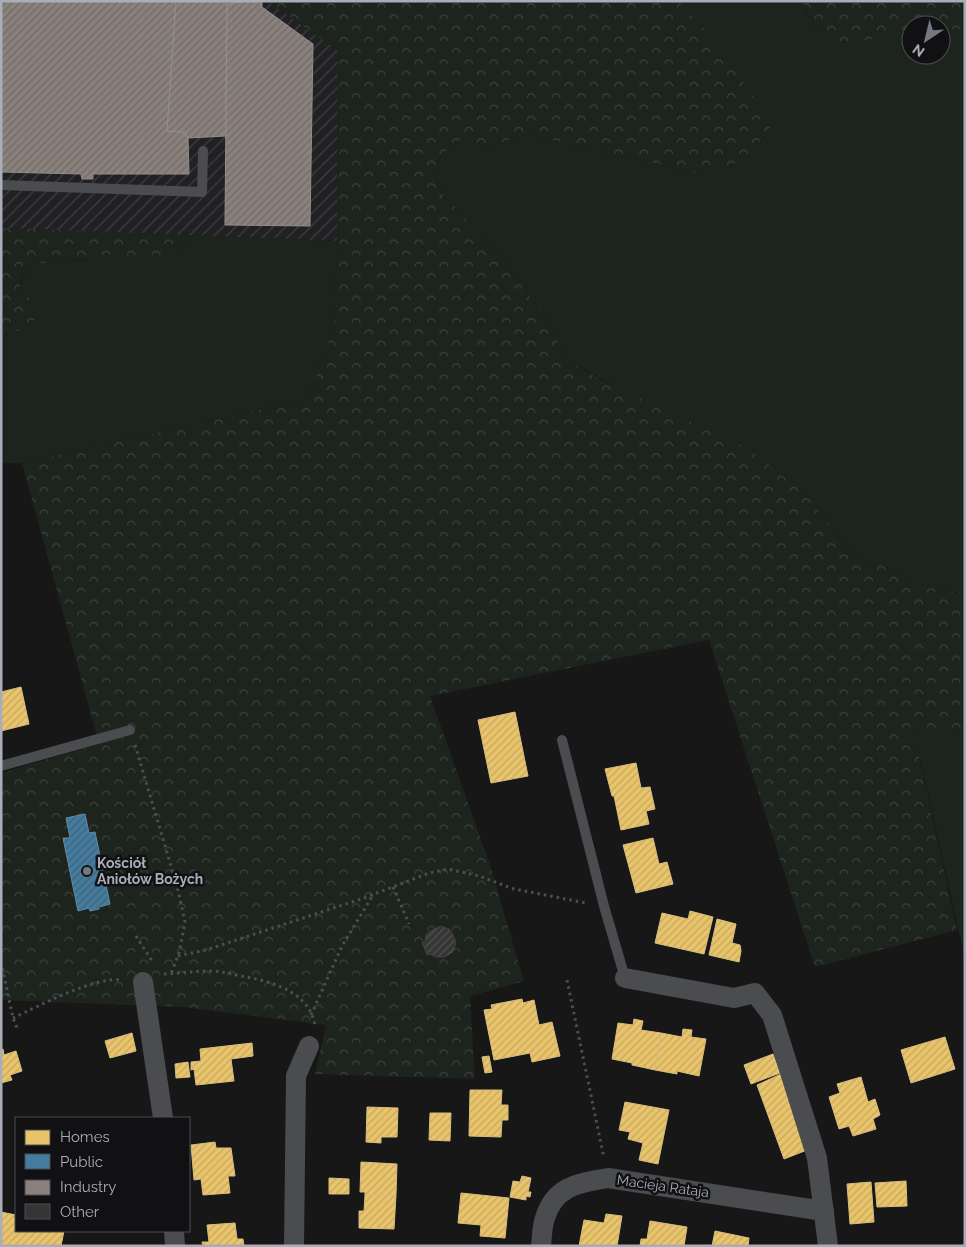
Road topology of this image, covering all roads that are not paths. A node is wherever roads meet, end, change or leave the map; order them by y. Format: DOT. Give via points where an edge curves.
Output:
graph roads {
  1 [pos="203,150"];
  2 [pos="1,185"];
  3 [pos="130,730"];
  4 [pos="562,740"];
  5 [pos="1,766"];
  6 [pos="152,978"];
  7 [pos="625,978"];
  8 [pos="309,1046"];
  9 [pos="163,1117"];
  10 [pos="824,1210"];
  11 [pos="174,1232"];
  12 [pos="175,1246"];
  13 [pos="294,1246"];
  14 [pos="541,1246"];
  15 [pos="828,1246"];
  1 -- 2 [label="lane" via="202,192"];
  3 -- 5 [label="lane"];
  4 -- 7 [label="lane"];
  6 -- 9 [label="street"];
  7 -- 10 [label="street" via="734,998 755,993 772,1015 817,1158"];
  8 -- 13 [label="street" via="296,1076"];
  10 -- 14 [label="street, Macieja Rataja" via="608,1178 565,1188 545,1218"];
  10 -- 15 [label="street"];
  11 -- 12 [label="street"];
}
